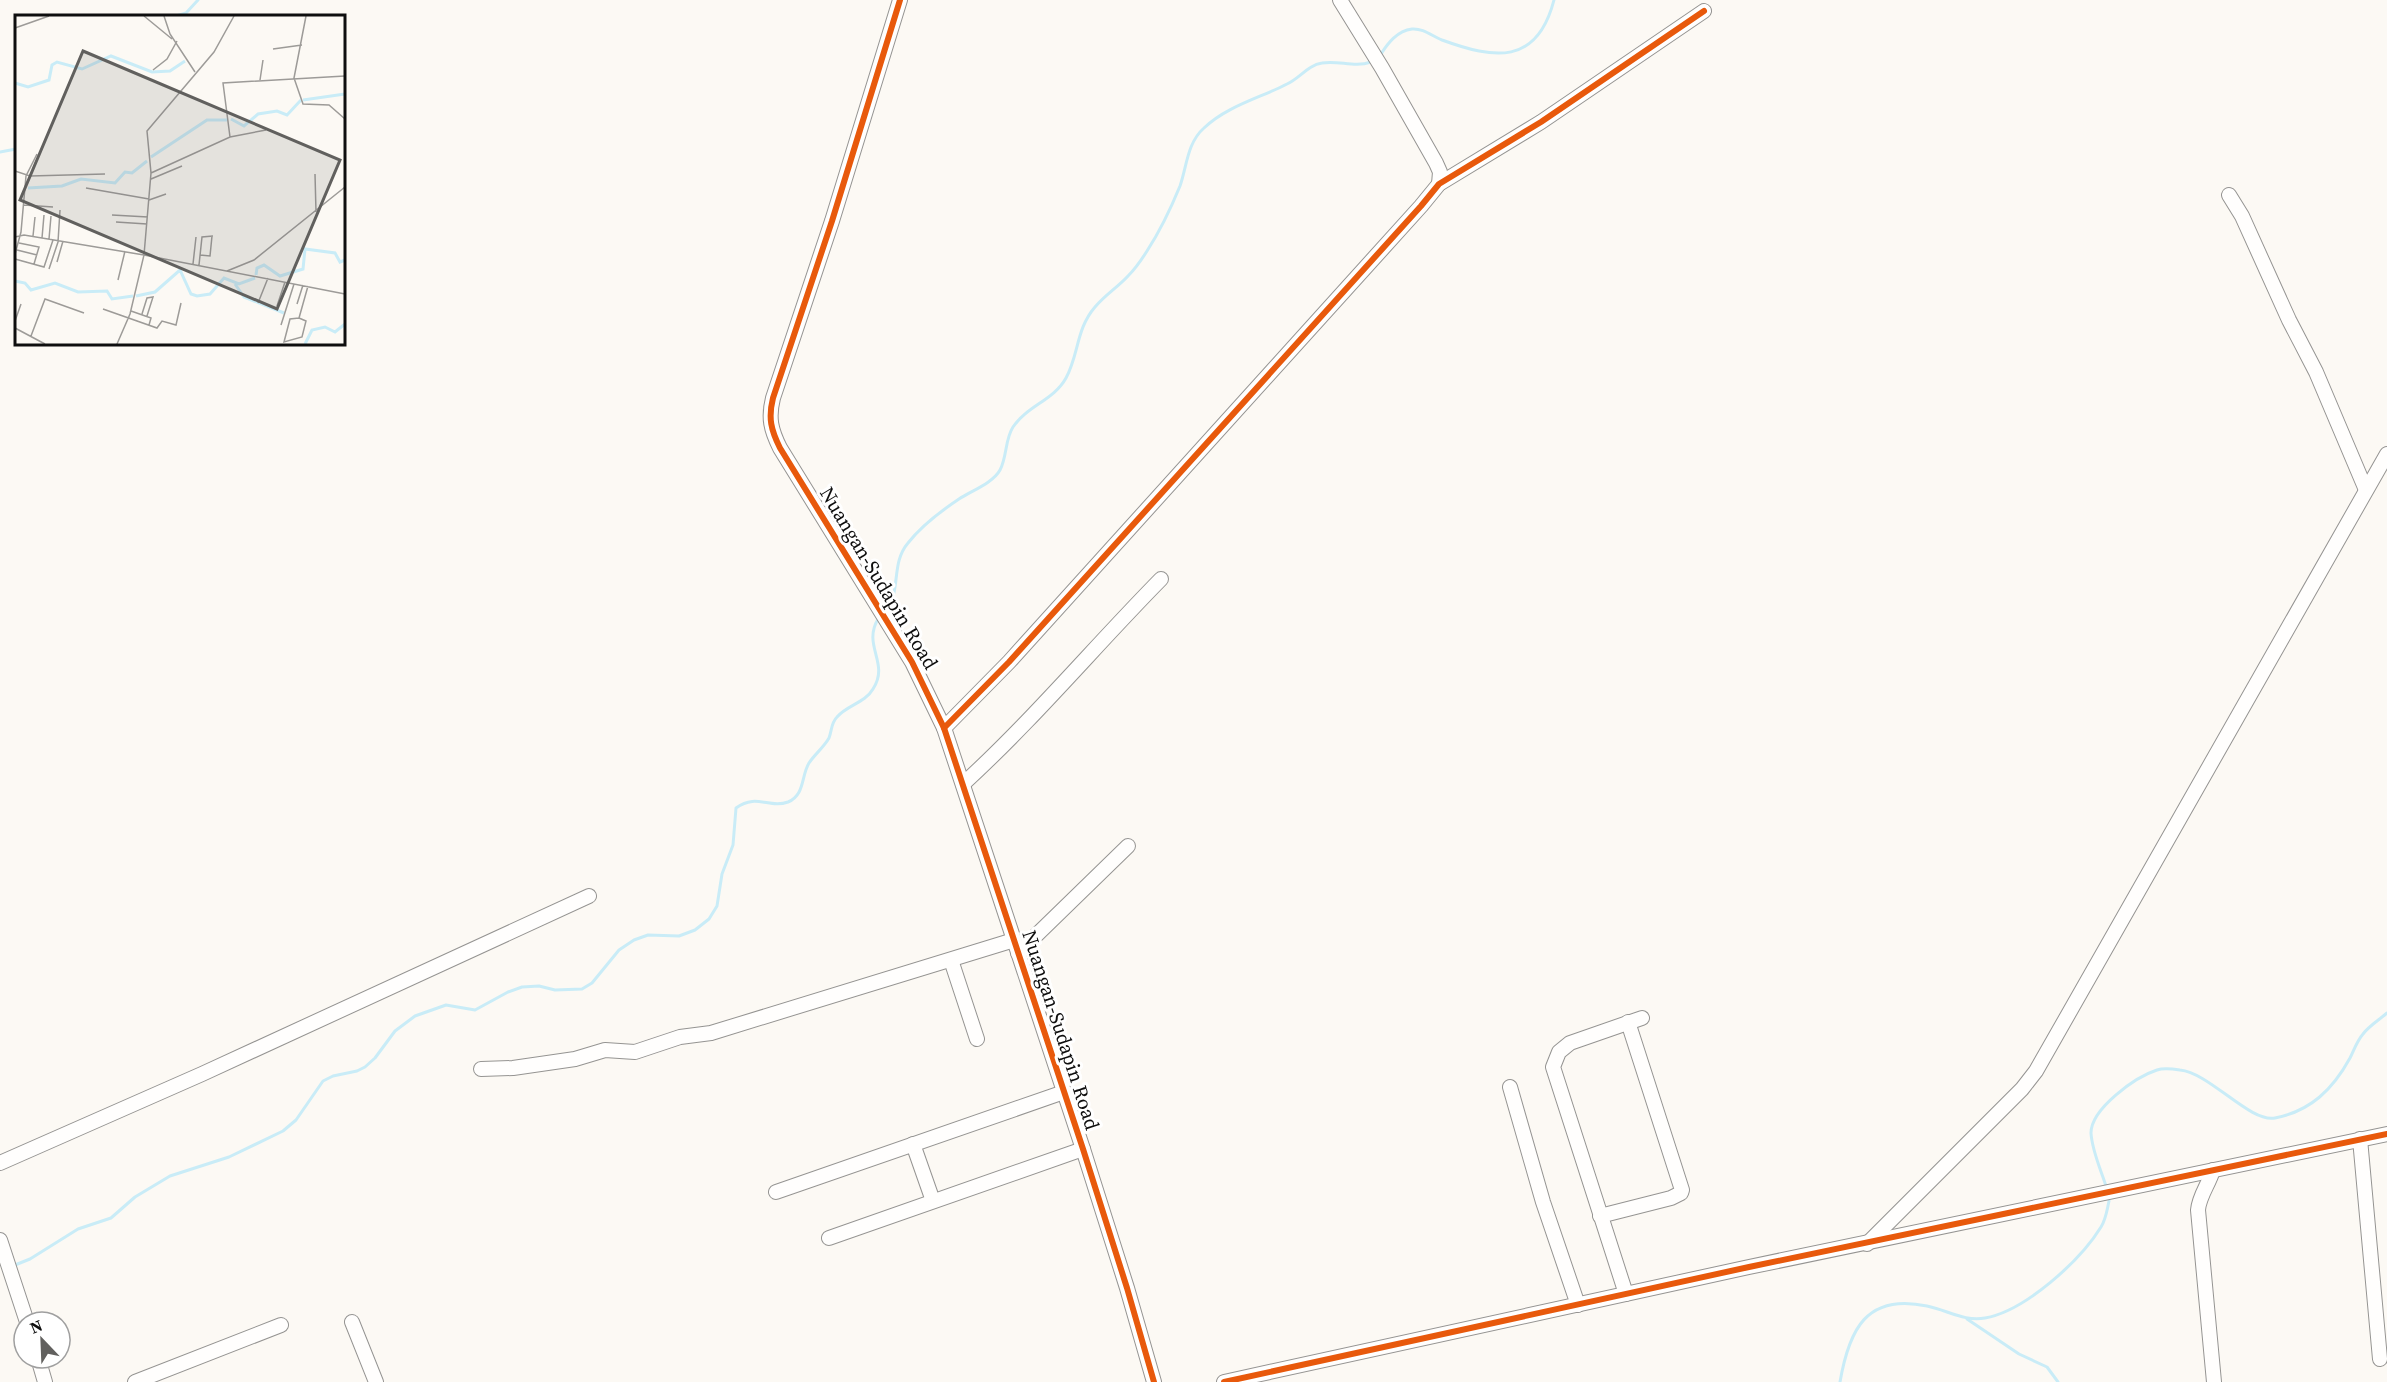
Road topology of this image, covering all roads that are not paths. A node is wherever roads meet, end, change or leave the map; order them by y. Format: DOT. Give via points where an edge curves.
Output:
graph roads {
  1 [pos="900,0"];
  2 [pos="1340,0"];
  3 [pos="1704,11"];
  4 [pos="1439,184"];
  5 [pos="2229,195"];
  6 [pos="2387,454"];
  7 [pos="2366,490"];
  8 [pos="1161,579"];
  9 [pos="944,728"];
  10 [pos="963,784"];
  11 [pos="1128,846"];
  12 [pos="589,896"];
  13 [pos="1016,946"];
  14 [pos="951,960"];
  15 [pos="1642,1017"];
  16 [pos="1628,1022"];
  17 [pos="977,1039"];
  18 [pos="481,1069"];
  19 [pos="1510,1087"];
  20 [pos="1064,1092"];
  21 [pos="2387,1134"];
  22 [pos="2360,1139"];
  23 [pos="913,1144"];
  24 [pos="1083,1149"];
  25 [pos="0,1163"];
  26 [pos="2212,1170"];
  27 [pos="776,1191"];
  28 [pos="933,1202"];
  29 [pos="1600,1216"];
  30 [pos="829,1238"];
  31 [pos="0,1240"];
  32 [pos="1868,1244"];
  33 [pos="1626,1294"];
  34 [pos="1578,1305"];
  35 [pos="23,1310"];
  36 [pos="352,1322"];
  37 [pos="281,1325"];
  38 [pos="2380,1359"];
  39 [pos="135,1382"];
  40 [pos="376,1382"];
  41 [pos="1154,1382"];
  42 [pos="1224,1382"];
  43 [pos="2214,1382"];
  1 -- 9 [label="street, Nuangan-Sudapin Road" via="769,413 780,448 912,662"];
  2 -- 4 [label="street" via="1436,163"];
  3 -- 4 [label="street" via="1541,122"];
  4 -- 9 [label="street" via="1009,662"];
  5 -- 7 [label="street" via="2316,372"];
  6 -- 7 [label="street"];
  7 -- 32 [label="street" via="2036,1071"];
  8 -- 10 [label="street" via="1043,707"];
  9 -- 10 [label="street, Nuangan-Sudapin Road"];
  10 -- 13 [label="street, Nuangan-Sudapin Road"];
  11 -- 13 [label="street"];
  12 -- 25 [label="street"];
  13 -- 14 [label="street"];
  13 -- 20 [label="street, Nuangan-Sudapin Road"];
  14 -- 17 [label="street"];
  14 -- 18 [label="street" via="711,1033 661,1042 635,1052 605,1050 575,1059"];
  15 -- 16 [label="street"];
  16 -- 29 [label="street" via="1570,1043 1559,1052 1553,1067"];
  16 -- 29 [label="street" via="1682,1190 1671,1198"];
  19 -- 34 [label="street"];
  20 -- 23 [label="street"];
  20 -- 24 [label="street, Nuangan-Sudapin Road"];
  21 -- 22 [label="street"];
  22 -- 26 [label="street"];
  22 -- 38 [label="street"];
  23 -- 27 [label="street"];
  23 -- 28 [label="street"];
  24 -- 28 [label="street"];
  24 -- 41 [label="street, Nuangan-Sudapin Road"];
  26 -- 32 [label="street"];
  26 -- 43 [label="street" via="2198,1210"];
  28 -- 30 [label="street"];
  29 -- 33 [label="street"];
  31 -- 35 [label="street"];
  32 -- 33 [label="street"];
  33 -- 34 [label="street"];
  34 -- 42 [label="street"];
  36 -- 40 [label="street"];
  37 -- 39 [label="street"];
}
